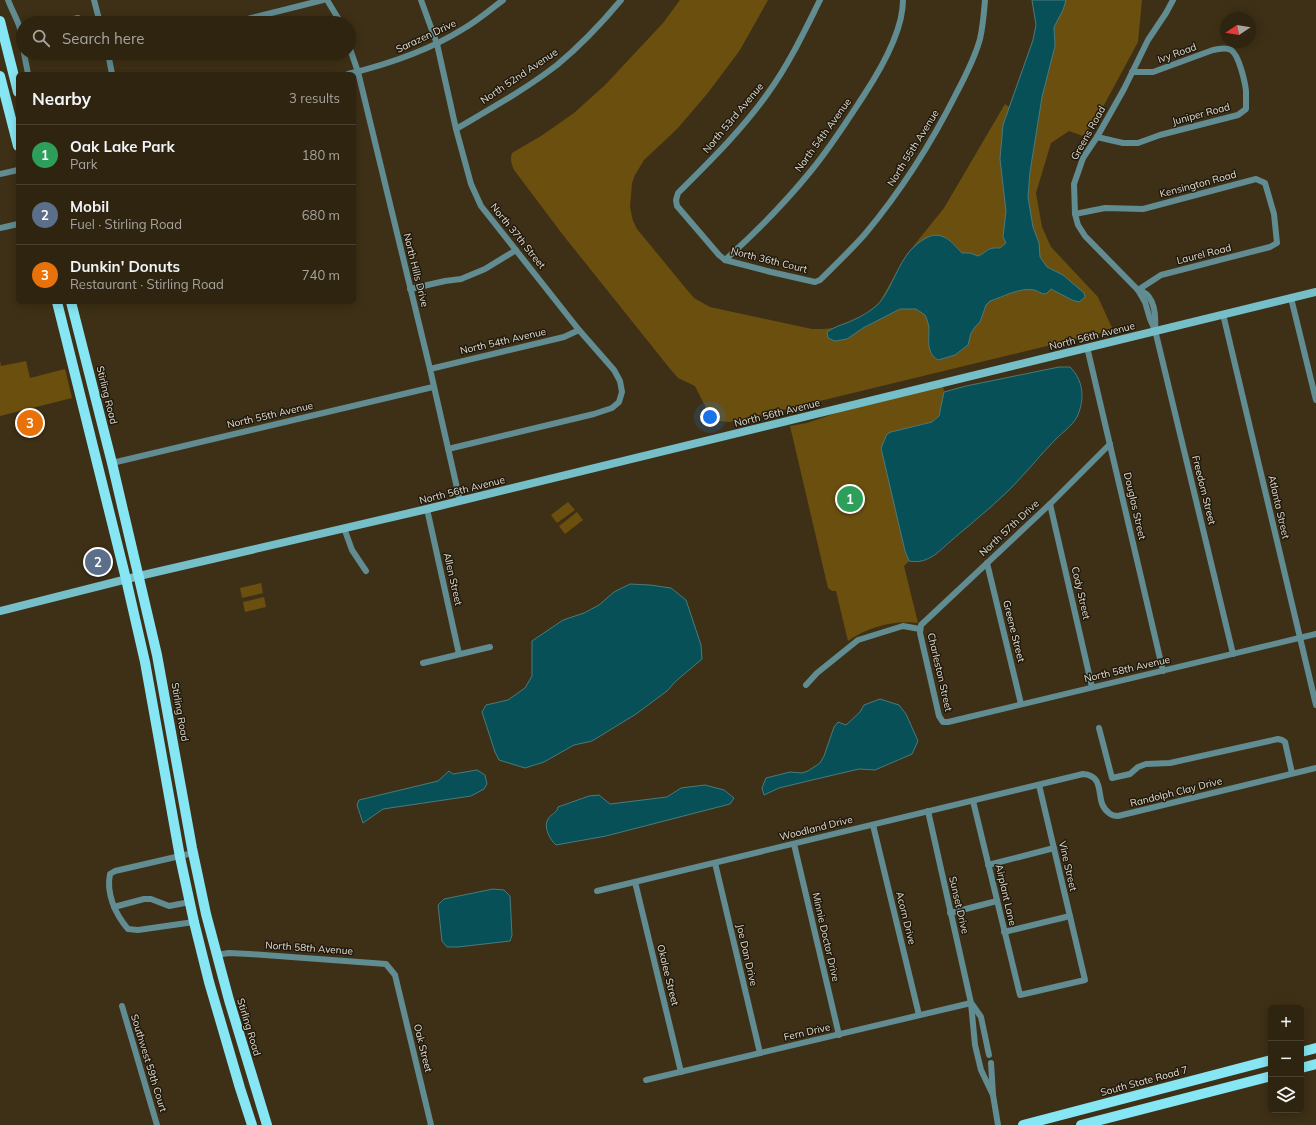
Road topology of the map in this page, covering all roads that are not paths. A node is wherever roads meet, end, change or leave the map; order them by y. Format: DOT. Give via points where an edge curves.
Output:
graph roads {
  1 [pos="8,0"];
  2 [pos="94,0"];
  3 [pos="323,0"];
  4 [pos="327,0"];
  5 [pos="421,0"];
  6 [pos="504,0"];
  7 [pos="621,0"];
  8 [pos="820,0"];
  9 [pos="903,0"];
  10 [pos="985,0"];
  11 [pos="1173,0"];
  12 [pos="16,16"];
  13 [pos="98,16"];
  14 [pos="260,16"];
  15 [pos="337,16"];
  16 [pos="0,21"];
  17 [pos="437,44"];
  18 [pos="1228,49"];
  19 [pos="25,60"];
  20 [pos="111,60"];
  21 [pos="354,60"];
  22 [pos="28,72"];
  23 [pos="112,72"];
  24 [pos="358,72"];
  25 [pos="1132,72"];
  26 [pos="0,76"];
  27 [pos="16,84"];
  28 [pos="456,129"];
  29 [pos="1097,137"];
  30 [pos="16,138"];
  31 [pos="16,170"];
  32 [pos="0,174"];
  33 [pos="676,200"];
  34 [pos="1075,214"];
  35 [pos="16,224"];
  36 [pos="0,228"];
  37 [pos="1277,243"];
  38 [pos="516,250"];
  39 [pos="725,260"];
  40 [pos="815,282"];
  41 [pos="410,289"];
  42 [pos="1138,290"];
  43 [pos="1316,292"];
  44 [pos="1291,298"];
  45 [pos="57,304"];
  46 [pos="72,304"];
  47 [pos="1223,314"];
  48 [pos="579,330"];
  49 [pos="1155,330"];
  50 [pos="1087,347"];
  51 [pos="430,368"];
  52 [pos="433,387"];
  53 [pos="1316,400"];
  54 [pos="1110,444"];
  55 [pos="92,447"];
  56 [pos="448,448"];
  57 [pos="112,463"];
  58 [pos="460,500"];
  59 [pos="1050,504"];
  60 [pos="427,509"];
  61 [pos="344,528"];
  62 [pos="987,563"];
  63 [pos="366,571"];
  64 [pos="139,576"];
  65 [pos="126,579"];
  66 [pos="0,611"];
  67 [pos="921,627"];
  68 [pos="1316,634"];
  69 [pos="1300,638"];
  70 [pos="490,647"];
  71 [pos="459,654"];
  72 [pos="1233,654"];
  73 [pos="423,663"];
  74 [pos="1163,671"];
  75 [pos="806,685"];
  76 [pos="1092,687"];
  77 [pos="1021,704"];
  78 [pos="1316,705"];
  79 [pos="943,722"];
  80 [pos="1099,728"];
  81 [pos="1316,768"];
  82 [pos="1292,774"];
  83 [pos="1039,784"];
  84 [pos="973,801"];
  85 [pos="928,811"];
  86 [pos="873,825"];
  87 [pos="794,844"];
  88 [pos="1054,848"];
  89 [pos="193,853"];
  90 [pos="180,857"];
  91 [pos="715,863"];
  92 [pos="988,865"];
  93 [pos="635,882"];
  94 [pos="597,891"];
  95 [pos="997,901"];
  96 [pos="190,902"];
  97 [pos="114,906"];
  98 [pos="950,913"];
  99 [pos="1070,916"];
  100 [pos="194,922"];
  101 [pos="1004,932"];
  102 [pos="216,955"];
  103 [pos="395,975"];
  104 [pos="1020,995"];
  105 [pos="972,1003"];
  106 [pos="122,1006"];
  107 [pos="919,1015"];
  108 [pos="839,1035"];
  109 [pos="988,1048"];
  110 [pos="1316,1048"];
  111 [pos="976,1051"];
  112 [pos="1304,1051"];
  113 [pos="760,1053"];
  114 [pos="989,1055"];
  115 [pos="1268,1061"];
  116 [pos="991,1063"];
  117 [pos="1316,1064"];
  118 [pos="1304,1067"];
  119 [pos="681,1072"];
  120 [pos="1268,1077"];
  121 [pos="646,1080"];
  122 [pos="993,1095"];
  123 [pos="251,1120"];
  124 [pos="157,1125"];
  125 [pos="257,1125"];
  126 [pos="267,1125"];
  127 [pos="431,1125"];
  128 [pos="998,1125"];
  129 [pos="1023,1125"];
  130 [pos="1082,1125"];
  1 -- 12 [label="street"];
  2 -- 13 [label="street"];
  3 -- 14 [label="street"];
  4 -- 15 [label="street"];
  5 -- 17 [label="street, North 37th Street"];
  6 -- 17 [label="street, Sarazen Drive" via="464,29"];
  7 -- 28 [label="street, North 52nd Avenue" via="598,27 556,65"];
  8 -- 33 [label="street, North 53rd Avenue" via="796,48 768,94 727,143 678,193"];
  9 -- 39 [label="street, North 54th Avenue" via="897,33 878,74 850,117 810,172 762,226"];
  10 -- 40 [label="street, North 55th Avenue" via="979,40 968,70 930,141 897,193 864,235 820,280"];
  11 -- 25 [label="street, Greens Road"];
  16 -- 27 [label="main road"];
  17 -- 24 [label="street, Sarazen Drive" via="407,58"];
  17 -- 28 [label="street, North 37th Street"];
  18 -- 25 [label="street, Ivy Road" via="1213,50 1153,72"];
  18 -- 29 [label="street, Juniper Road" via="1237,56 1246,90 1246,109 1238,115 1138,143 1123,143"];
  19 -- 22 [label="street"];
  20 -- 23 [label="street"];
  21 -- 24 [label="street, North Hills Drive"];
  24 -- 41 [label="street, North Hills Drive"];
  25 -- 29 [label="street, Greens Road"];
  26 -- 30 [label="main road"];
  28 -- 38 [label="street, North 37th Street" via="481,206"];
  29 -- 34 [label="street, Greens Road" via="1083,158 1074,184"];
  31 -- 32 [label="street"];
  33 -- 39 [label="street, North 36th Court" via="677,206"];
  34 -- 37 [label="street, Kensington Road" via="1105,208 1143,209 1256,179 1265,183 1274,214"];
  34 -- 42 [label="street, Greens Road" via="1085,236"];
  35 -- 36 [label="street"];
  37 -- 42 [label="street, Laurel Road" via="1161,275"];
  38 -- 41 [label="street" via="461,279"];
  38 -- 48 [label="street, North 37th Street"];
  39 -- 40 [label="street, North 36th Court"];
  41 -- 51 [label="street, North Hills Drive"];
  42 -- 49 [label="street, Greens Road" via="1149,304 1150,319"];
  43 -- 44 [label="street, North 56th Avenue"];
  44 -- 47 [label="street, North 56th Avenue"];
  44 -- 53 [label="street"];
  45 -- 55 [label="main road"];
  46 -- 57 [label="main road, Stirling Road"];
  47 -- 49 [label="street, North 56th Avenue"];
  47 -- 69 [label="street, Atlanta Street"];
  48 -- 51 [label="street, North 54th Avenue" via="564,337"];
  48 -- 56 [label="street, North 37th Street" via="614,370 622,392 619,402 612,408 594,414"];
  49 -- 50 [label="street, North 56th Avenue"];
  49 -- 72 [label="street, Freedom Street"];
  50 -- 54 [label="street, Douglas Street"];
  50 -- 58 [label="street, North 56th Avenue"];
  51 -- 52 [label="street, North Hills Drive"];
  52 -- 56 [label="street, North Hills Drive"];
  52 -- 57 [label="street, North 55th Avenue"];
  54 -- 59 [label="street, North 57th Drive"];
  54 -- 74 [label="street, Douglas Street"];
  55 -- 57 [label="main road" via="105,460"];
  55 -- 65 [label="main road"];
  56 -- 58 [label="street, North Hills Drive"];
  57 -- 64 [label="main road, Stirling Road"];
  58 -- 60 [label="street, North 56th Avenue"];
  59 -- 62 [label="street, North 57th Drive"];
  59 -- 76 [label="street, Cody Street"];
  60 -- 61 [label="street, North 56th Avenue"];
  60 -- 71 [label="street, Allen Street"];
  61 -- 63 [label="street" via="352,550"];
  61 -- 64 [label="street, North 56th Avenue"];
  62 -- 67 [label="street, North 57th Drive"];
  62 -- 77 [label="street, Greene Street"];
  64 -- 65 [label="street, North 56th Avenue"];
  64 -- 89 [label="main road, Stirling Road" via="162,677"];
  65 -- 66 [label="street, North 56th Avenue"];
  65 -- 90 [label="main road" via="145,662"];
  67 -- 75 [label="street" via="903,626 858,640"];
  67 -- 79 [label="street, Charleston Street" via="920,633 939,716"];
  68 -- 69 [label="street, North 58th Avenue"];
  69 -- 72 [label="street, North 58th Avenue"];
  69 -- 78 [label="street, Atlanta Street"];
  70 -- 71 [label="street"];
  71 -- 73 [label="street"];
  72 -- 74 [label="street, North 58th Avenue"];
  74 -- 76 [label="street, North 58th Avenue"];
  76 -- 77 [label="street, North 58th Avenue"];
  77 -- 79 [label="street, North 58th Avenue"];
  80 -- 82 [label="street" via="1112,778 1130,774 1146,764 1170,763 1278,739 1285,742"];
  81 -- 82 [label="street, Randolph Clay Drive"];
  82 -- 83 [label="street, Randolph Clay Drive" via="1118,816 1109,814 1103,806 1097,780 1090,774"];
  83 -- 84 [label="street, Woodland Drive"];
  83 -- 88 [label="street, Vine Street"];
  84 -- 85 [label="street, Woodland Drive"];
  84 -- 92 [label="street, Airplant Lane"];
  85 -- 86 [label="street, Woodland Drive"];
  85 -- 98 [label="street, Sunset Drive"];
  86 -- 87 [label="street, Woodland Drive"];
  86 -- 107 [label="street, Acorn Drive"];
  87 -- 91 [label="street, Woodland Drive"];
  87 -- 108 [label="street, Minnie Doctor Drive"];
  88 -- 92 [label="street"];
  88 -- 99 [label="street, Vine Street"];
  89 -- 90 [label="street"];
  89 -- 102 [label="main road, Stirling Road"];
  90 -- 96 [label="main road"];
  90 -- 97 [label="street" via="110,874 108,882"];
  91 -- 93 [label="street, Woodland Drive"];
  91 -- 113 [label="street, Joe Dan Drive"];
  92 -- 95 [label="street, Airplant Lane"];
  93 -- 94 [label="street, Woodland Drive"];
  93 -- 119 [label="street, Okalee Street"];
  95 -- 98 [label="street"];
  95 -- 101 [label="street, Airplant Lane"];
  96 -- 97 [label="street" via="169,906 144,899"];
  96 -- 100 [label="main road"];
  97 -- 100 [label="street" via="119,919 128,929 138,930"];
  98 -- 105 [label="street, Sunset Drive"];
  99 -- 101 [label="street"];
  99 -- 104 [label="street, Vine Street" via="1085,980"];
  100 -- 123 [label="main road" via="209,982"];
  101 -- 104 [label="street, Airplant Lane"];
  102 -- 103 [label="street, North 58th Avenue" via="229,953 386,964"];
  102 -- 126 [label="main road, Stirling Road"];
  103 -- 127 [label="street, Oak Street"];
  105 -- 107 [label="street, Fern Drive"];
  105 -- 109 [label="street, Sunset Drive" via="981,1017"];
  105 -- 111 [label="street, Sunset Drive"];
  106 -- 124 [label="street, Southwest 59th Court"];
  107 -- 108 [label="street, Fern Drive"];
  108 -- 113 [label="street, Fern Drive"];
  109 -- 111 [label="street"];
  109 -- 114 [label="street, Sunset Drive"];
  110 -- 112 [label="main road"];
  111 -- 122 [label="street, Sunset Drive" via="981,1070"];
  113 -- 119 [label="street, Fern Drive"];
  115 -- 129 [label="main road, South State Road 7"];
  116 -- 122 [label="street, Sunset Drive"];
  117 -- 118 [label="main road"];
  119 -- 121 [label="street, Fern Drive"];
  120 -- 130 [label="main road"];
  122 -- 128 [label="street, Sunset Drive"];
  123 -- 125 [label="main road"];
}
